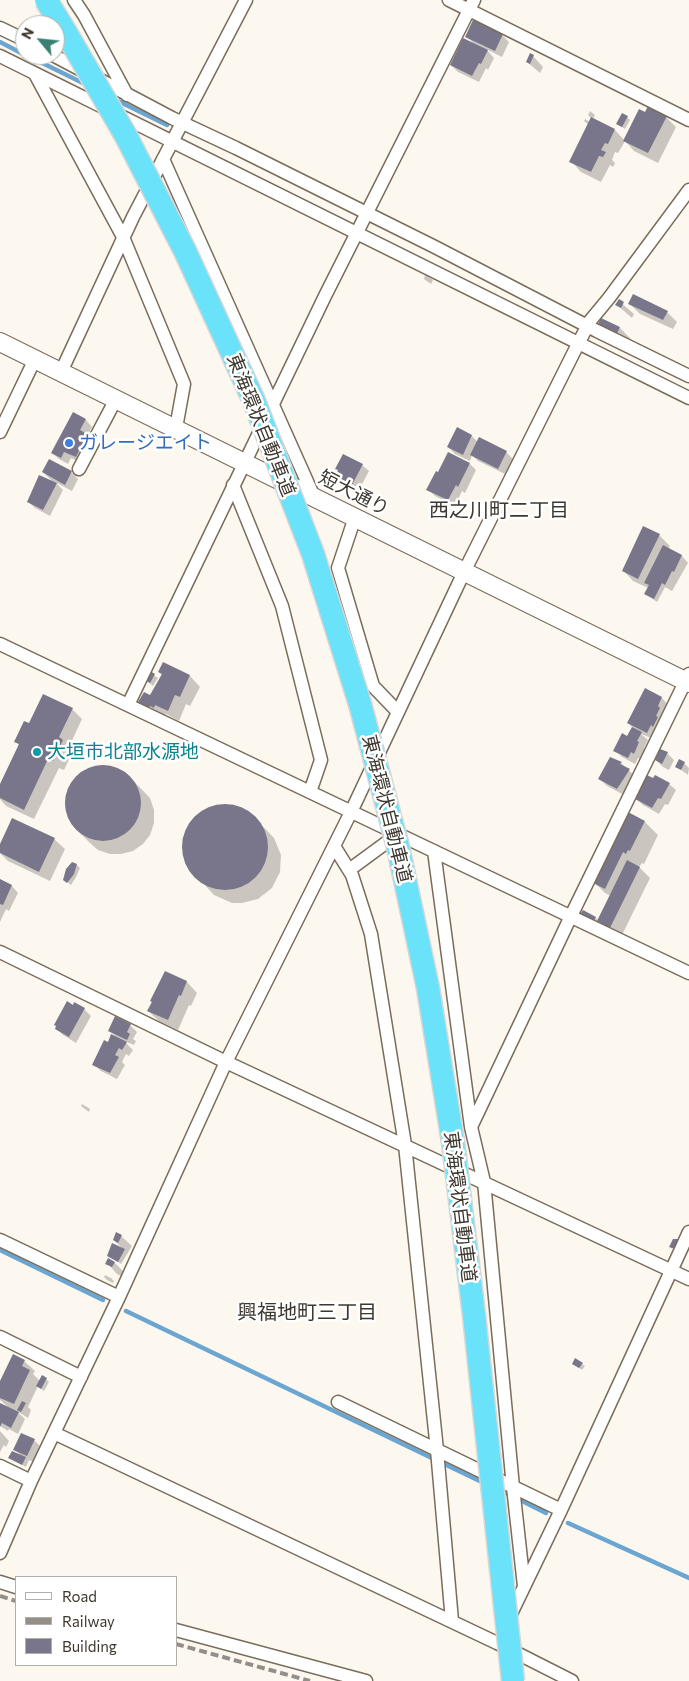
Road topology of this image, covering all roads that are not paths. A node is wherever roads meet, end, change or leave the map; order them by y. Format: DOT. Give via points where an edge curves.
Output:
graph roads {
  1 [pos="46,0"];
  2 [pos="74,0"];
  3 [pos="246,0"];
  4 [pos="449,0"];
  5 [pos="472,5"];
  6 [pos="0,28"];
  7 [pos="15,35"];
  8 [pos="0,56"];
  9 [pos="65,61"];
  10 [pos="35,74"];
  11 [pos="127,94"];
  12 [pos="689,120"];
  13 [pos="182,123"];
  14 [pos="173,140"];
  15 [pos="163,160"];
  16 [pos="689,190"];
  17 [pos="362,223"];
  18 [pos="123,238"];
  19 [pos="583,334"];
  20 [pos="0,342"];
  21 [pos="34,359"];
  22 [pos="62,372"];
  23 [pos="689,376"];
  24 [pos="689,398"];
  25 [pos="116,399"];
  26 [pos="273,405"];
  27 [pos="176,428"];
  28 [pos="0,432"];
  29 [pos="244,462"];
  30 [pos="79,469"];
  31 [pos="233,485"];
  32 [pos="314,497"];
  33 [pos="355,518"];
  34 [pos="464,572"];
  35 [pos="0,644"];
  36 [pos="688,679"];
  37 [pos="128,705"];
  38 [pos="398,712"];
  39 [pos="310,792"];
  40 [pos="352,812"];
  41 [pos="398,834"];
  42 [pos="334,846"];
  43 [pos="434,851"];
  44 [pos="349,870"];
  45 [pos="571,916"];
  46 [pos="2,957"];
  47 [pos="689,973"];
  48 [pos="226,1062"];
  49 [pos="471,1127"];
  50 [pos="405,1145"];
  51 [pos="452,1167"];
  52 [pos="484,1182"];
  53 [pos="689,1232"];
  54 [pos="0,1240"];
  55 [pos="670,1270"];
  56 [pos="689,1279"];
  57 [pos="119,1297"];
  58 [pos="0,1338"];
  59 [pos="81,1377"];
  60 [pos="338,1402"];
  61 [pos="54,1433"];
  62 [pos="437,1450"];
  63 [pos="0,1466"];
  64 [pos="31,1481"];
  65 [pos="512,1487"];
  66 [pos="560,1510"];
  67 [pos="0,1553"];
  68 [pos="0,1582"];
  69 [pos="524,1586"];
  70 [pos="15,1587"];
  71 [pos="452,1621"];
  72 [pos="178,1631"];
  73 [pos="497,1642"];
  74 [pos="366,1681"];
  75 [pos="513,1681"];
  76 [pos="572,1681"];
  1 -- 75 [label="highway, 東海環状自動車道, bridge" via="126,136 185,251 254,401 313,554 360,704 398,847 428,988 448,1113 474,1315"];
  2 -- 11 [label="street"];
  3 -- 13 [label="street"];
  4 -- 5 [label="street"];
  5 -- 12 [label="street"];
  5 -- 17 [label="street"];
  6 -- 7 [label="street"];
  8 -- 10 [label="street"];
  9 -- 11 [label="street"];
  10 -- 14 [label="street"];
  10 -- 18 [label="street"];
  11 -- 13 [label="street"];
  13 -- 14 [label="street"];
  13 -- 17 [label="street"];
  14 -- 15 [label="street"];
  14 -- 17 [label="street"];
  15 -- 18 [label="street"];
  15 -- 26 [label="street"];
  16 -- 19 [label="street"];
  17 -- 19 [label="street"];
  17 -- 19 [label="street"];
  17 -- 26 [label="street"];
  18 -- 22 [label="street"];
  18 -- 27 [label="street" via="184,384"];
  19 -- 23 [label="street"];
  19 -- 24 [label="street"];
  19 -- 34 [label="street"];
  20 -- 21 [label="street, 短大通り"];
  21 -- 22 [label="street, 短大通り"];
  21 -- 28 [label="street"];
  22 -- 25 [label="street, 短大通り"];
  25 -- 27 [label="street, 短大通り"];
  25 -- 30 [label="street"];
  26 -- 29 [label="street"];
  26 -- 32 [label="street"];
  27 -- 29 [label="street, 短大通り"];
  29 -- 31 [label="street"];
  29 -- 32 [label="street, 短大通り"];
  31 -- 37 [label="street"];
  31 -- 39 [label="street" via="282,606 321,760"];
  32 -- 33 [label="street, 短大通り"];
  33 -- 34 [label="street, 短大通り"];
  33 -- 38 [label="street" via="338,568 373,686"];
  34 -- 36 [label="street, 短大通り"];
  34 -- 38 [label="street"];
  35 -- 37 [label="street"];
  36 -- 45 [label="street"];
  37 -- 39 [label="street"];
  38 -- 40 [label="street"];
  39 -- 40 [label="street"];
  40 -- 41 [label="street"];
  40 -- 42 [label="street"];
  41 -- 43 [label="street"];
  41 -- 44 [label="street"];
  42 -- 44 [label="street"];
  42 -- 48 [label="street"];
  43 -- 45 [label="street"];
  43 -- 49 [label="street"];
  44 -- 50 [label="street" via="371,934"];
  45 -- 47 [label="street"];
  45 -- 49 [label="street"];
  46 -- 48 [label="street"];
  48 -- 50 [label="street"];
  48 -- 57 [label="street"];
  49 -- 51 [label="street"];
  49 -- 52 [label="street"];
  50 -- 51 [label="street"];
  50 -- 62 [label="street"];
  51 -- 52 [label="street"];
  52 -- 55 [label="street"];
  52 -- 65 [label="street"];
  53 -- 55 [label="street"];
  54 -- 57 [label="street"];
  55 -- 56 [label="street"];
  55 -- 66 [label="street"];
  57 -- 59 [label="street"];
  58 -- 59 [label="street"];
  59 -- 61 [label="street"];
  60 -- 62 [label="street"];
  61 -- 64 [label="street"];
  61 -- 71 [label="street"];
  62 -- 65 [label="street"];
  62 -- 71 [label="street"];
  63 -- 64 [label="street"];
  64 -- 67 [label="street"];
  65 -- 66 [label="street"];
  65 -- 69 [label="street"];
  66 -- 69 [label="street"];
  68 -- 70 [label="street"];
  69 -- 73 [label="street"];
  71 -- 73 [label="street"];
  72 -- 74 [label="street"];
  73 -- 76 [label="street"];
}
